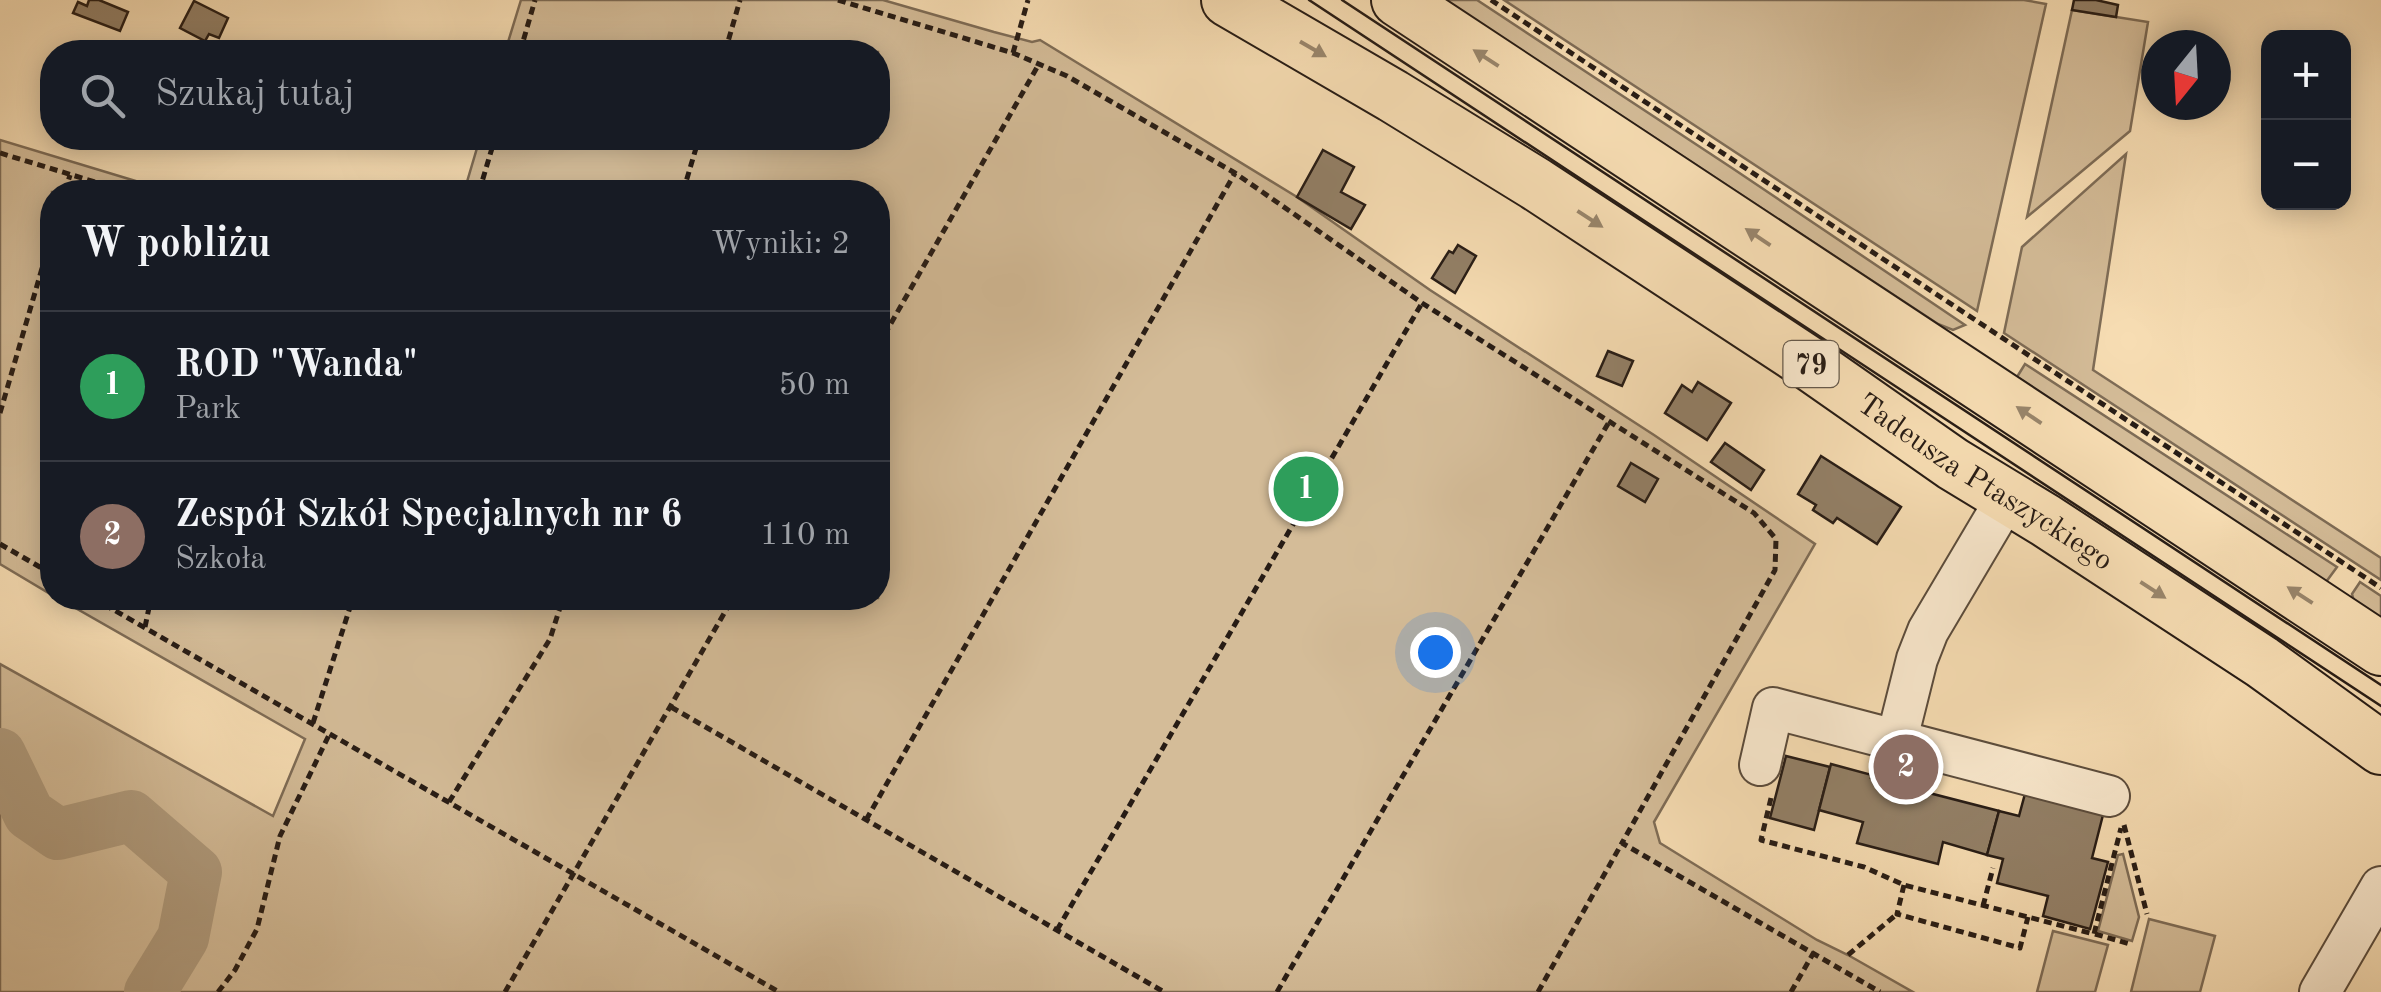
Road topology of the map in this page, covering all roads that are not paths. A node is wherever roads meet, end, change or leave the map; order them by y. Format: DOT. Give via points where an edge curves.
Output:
graph roads {
  1 [pos="1228,0"];
  2 [pos="1398,0"];
  3 [pos="2008,496"];
  4 [pos="2381,649"];
  5 [pos="1897,739"];
  6 [pos="2381,748"];
  7 [pos="1760,764"];
  8 [pos="2109,796"];
  9 [pos="2381,887"];
  10 [pos="2320,992"];
  1 -- 3 [label="main road, Tadeusza Ptaszyckiego / 79, one-way" via="1522,174"];
  4 -- 2 [label="main road, 79, one-way"];
  3 -- 5 [label="lane" via="1928,631"];
  3 -- 6 [label="main road, Tadeusza Ptaszyckiego / 79, one-way"];
  5 -- 7 [label="lane" via="1773,708"];
  5 -- 8 [label="lane"];
  9 -- 10 [label="lane"];
}
